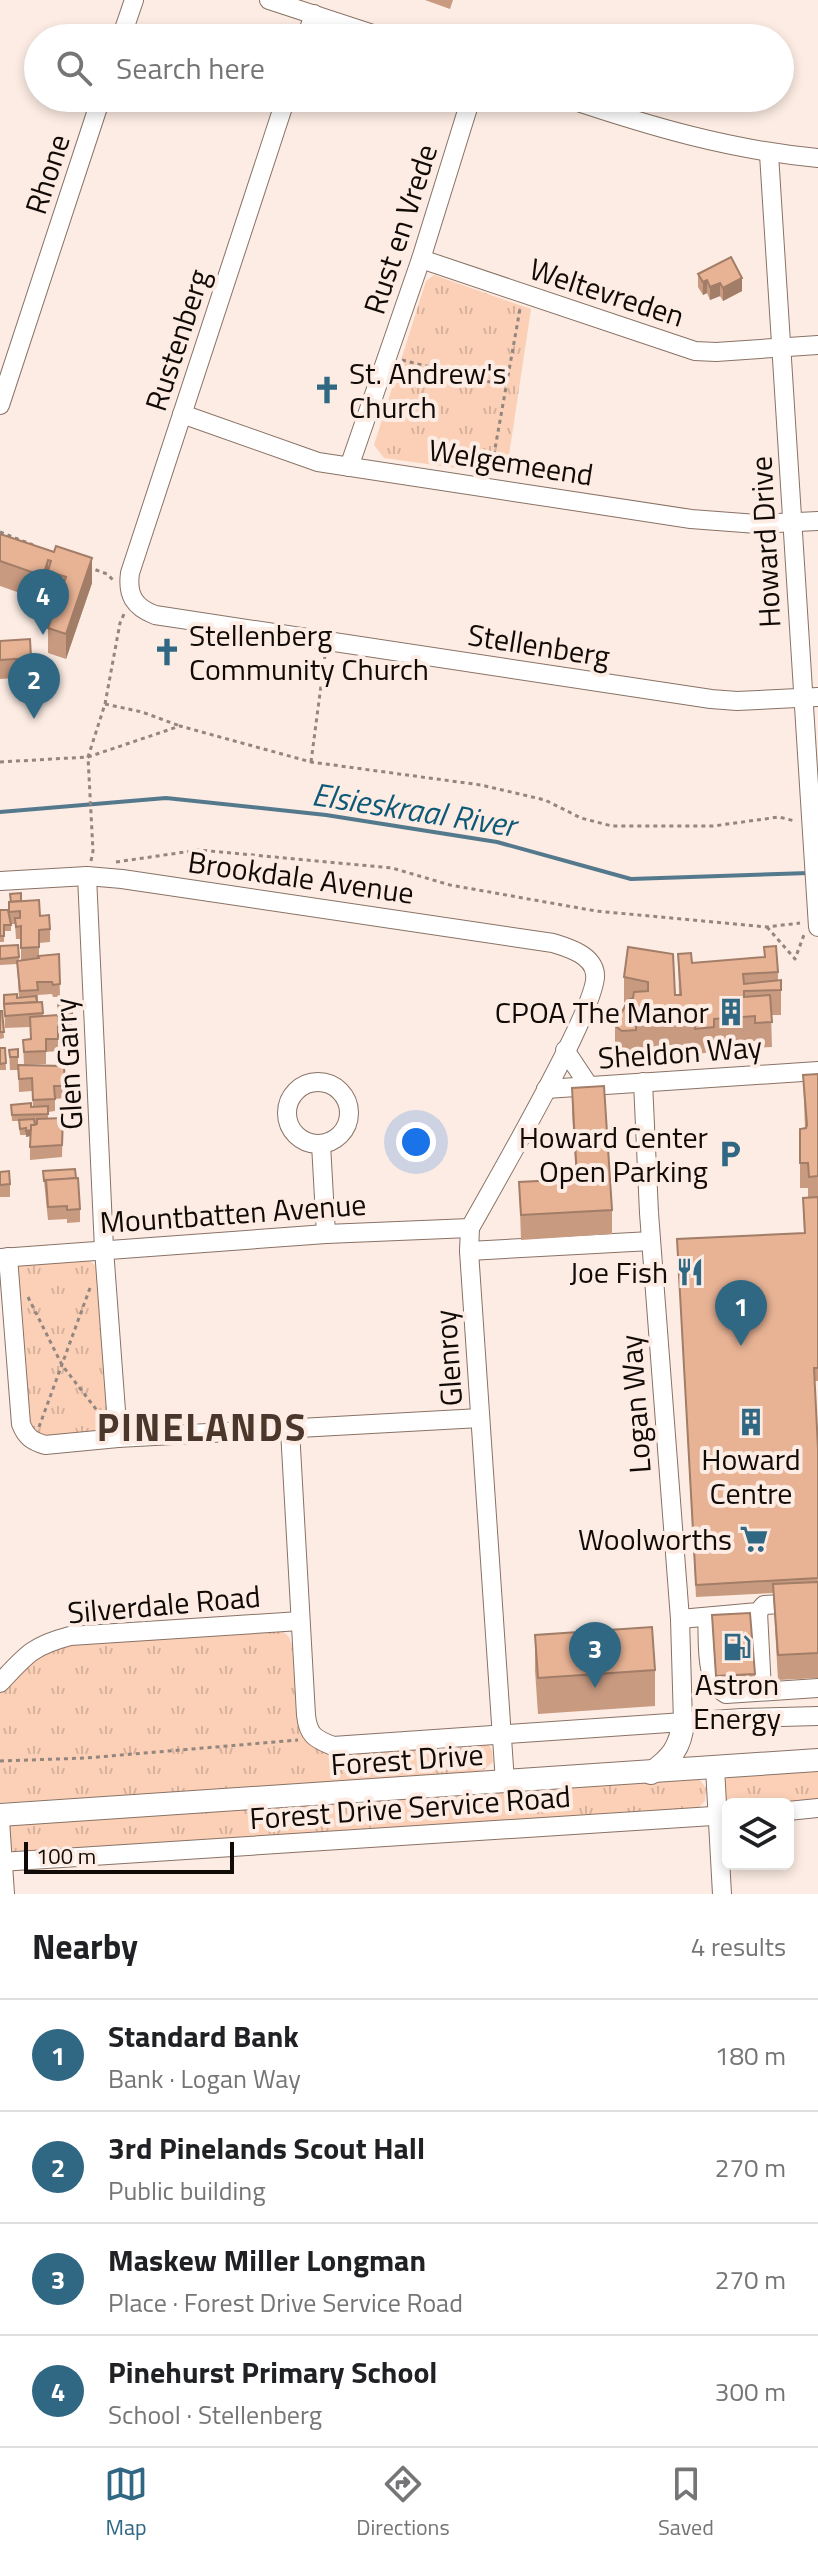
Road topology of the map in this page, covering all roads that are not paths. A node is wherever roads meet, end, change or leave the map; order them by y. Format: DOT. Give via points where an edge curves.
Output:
graph roads {
  1 [pos="134,0"];
  2 [pos="269,0"];
  3 [pos="314,14"];
  4 [pos="126,24"];
  5 [pos="311,24"];
  6 [pos="344,24"];
  7 [pos="96,112"];
  8 [pos="281,112"];
  9 [pos="467,112"];
  10 [pos="607,112"];
  11 [pos="769,154"];
  12 [pos="818,158"];
  13 [pos="421,259"];
  14 [pos="818,345"];
  15 [pos="780,348"];
  16 [pos="0,405"];
  17 [pos="182,414"];
  18 [pos="349,467"];
  19 [pos="818,521"];
  20 [pos="792,523"];
  21 [pos="132,599"];
  22 [pos="810,697"];
  23 [pos="89,870"];
  24 [pos="0,881"];
  25 [pos="816,905"];
  26 [pos="818,927"];
  27 [pos="589,961"];
  28 [pos="565,1050"];
  29 [pos="818,1071"];
  30 [pos="643,1082"];
  31 [pos="589,1086"];
  32 [pos="546,1089"];
  33 [pos="321,1144"];
  34 [pos="470,1228"];
  35 [pos="326,1234"];
  36 [pos="651,1241"];
  37 [pos="104,1249"];
  38 [pos="469,1251"];
  39 [pos="4,1257"];
  40 [pos="480,1418"];
  41 [pos="290,1430"];
  42 [pos="118,1438"];
  43 [pos="818,1602"];
  44 [pos="758,1612"];
  45 [pos="707,1617"];
  46 [pos="680,1619"];
  47 [pos="300,1621"];
  48 [pos="680,1662"];
  49 [pos="710,1662"];
  50 [pos="0,1683"];
  51 [pos="815,1688"];
  52 [pos="762,1691"];
  53 [pos="740,1693"];
  54 [pos="816,1716"];
  55 [pos="742,1718"];
  56 [pos="683,1722"];
  57 [pos="502,1736"];
  58 [pos="818,1760"];
  59 [pos="715,1768"];
  60 [pos="651,1773"];
  61 [pos="505,1782"];
  62 [pos="818,1808"];
  63 [pos="722,1810"];
  64 [pos="794,1810"];
  65 [pos="722,1816"];
  66 [pos="0,1818"];
  67 [pos="2,1862"];
  68 [pos="722,1870"];
  69 [pos="5,1894"];
  70 [pos="722,1894"];
  1 -- 4 [label="street"];
  2 -- 3 [label="street"];
  3 -- 5 [label="street"];
  3 -- 6 [label="street"];
  7 -- 16 [label="street, Rhone"];
  8 -- 17 [label="street, Rustenberg"];
  9 -- 13 [label="street, Rust en Vrede"];
  10 -- 11 [label="street"];
  11 -- 12 [label="street"];
  11 -- 15 [label="street, Howard Drive"];
  13 -- 15 [label="street, Weltevreden" via="695,351"];
  13 -- 18 [label="street, Rust en Vrede"];
  14 -- 15 [label="street, Weltevreden"];
  15 -- 20 [label="street, Howard Drive"];
  17 -- 18 [label="street, Welgemeend" via="318,462"];
  17 -- 21 [label="street, Rustenberg" via="130,573"];
  18 -- 20 [label="street, Welgemeend" via="691,519"];
  19 -- 20 [label="street, Welgemeend"];
  20 -- 22 [label="street, Howard Drive"];
  21 -- 22 [label="street, Stellenberg" via="155,615 711,699"];
  22 -- 25 [label="street, Howard Drive"];
  23 -- 24 [label="street, Brookdale Avenue"];
  23 -- 27 [label="street, Brookdale Avenue" via="553,943"];
  23 -- 37 [label="street, Glen Garry"];
  25 -- 26 [label="street, Howard Drive"];
  27 -- 28 [label="street, Glenroy" via="596,975 592,995"];
  28 -- 31 [label="street"];
  28 -- 32 [label="street, Glenroy"];
  29 -- 30 [label="street, Sheldon Way"];
  30 -- 31 [label="street, Sheldon Way"];
  30 -- 36 [label="street, Logan Way"];
  31 -- 32 [label="street, Sheldon Way"];
  32 -- 34 [label="street, Glenroy"];
  33 -- 35 [label="street"];
  34 -- 35 [label="street, Mountbatten Avenue"];
  34 -- 38 [label="street, Glenroy"];
  35 -- 37 [label="street, Mountbatten Avenue"];
  36 -- 38 [label="street"];
  36 -- 46 [label="street, Logan Way"];
  37 -- 39 [label="street, Mountbatten Avenue"];
  37 -- 42 [label="street, Glen Garry"];
  38 -- 40 [label="street, Glenroy"];
  39 -- 42 [label="street" via="25,1435 45,1445"];
  40 -- 41 [label="street"];
  40 -- 57 [label="street, Glenroy"];
  41 -- 42 [label="street"];
  41 -- 47 [label="street"];
  43 -- 44 [label="street" via="764,1605"];
  44 -- 45 [label="street"];
  44 -- 52 [label="street"];
  45 -- 46 [label="street"];
  45 -- 49 [label="street"];
  46 -- 48 [label="street, Logan Way"];
  47 -- 50 [label="street, Silverdale Road" via="70,1636 28,1653"];
  47 -- 57 [label="street" via="309,1738 333,1746"];
  48 -- 49 [label="street"];
  48 -- 56 [label="street, Logan Way"];
  49 -- 53 [label="street" via="718,1690"];
  51 -- 52 [label="street"];
  51 -- 54 [label="street"];
  52 -- 53 [label="street"];
  53 -- 55 [label="street"];
  54 -- 55 [label="street"];
  55 -- 56 [label="street"];
  56 -- 57 [label="street"];
  56 -- 60 [label="main road" via="678,1749"];
  57 -- 61 [label="street, Glenroy"];
  58 -- 59 [label="main road, Forest Drive"];
  59 -- 60 [label="main road, Forest Drive"];
  59 -- 63 [label="street"];
  60 -- 61 [label="main road, Forest Drive"];
  61 -- 66 [label="main road, Forest Drive"];
  62 -- 64 [label="street"];
  65 -- 67 [label="street, Forest Drive Service Road"];
  66 -- 67 [label="street"];
  67 -- 69 [label="street"];
  68 -- 70 [label="street"];
}
